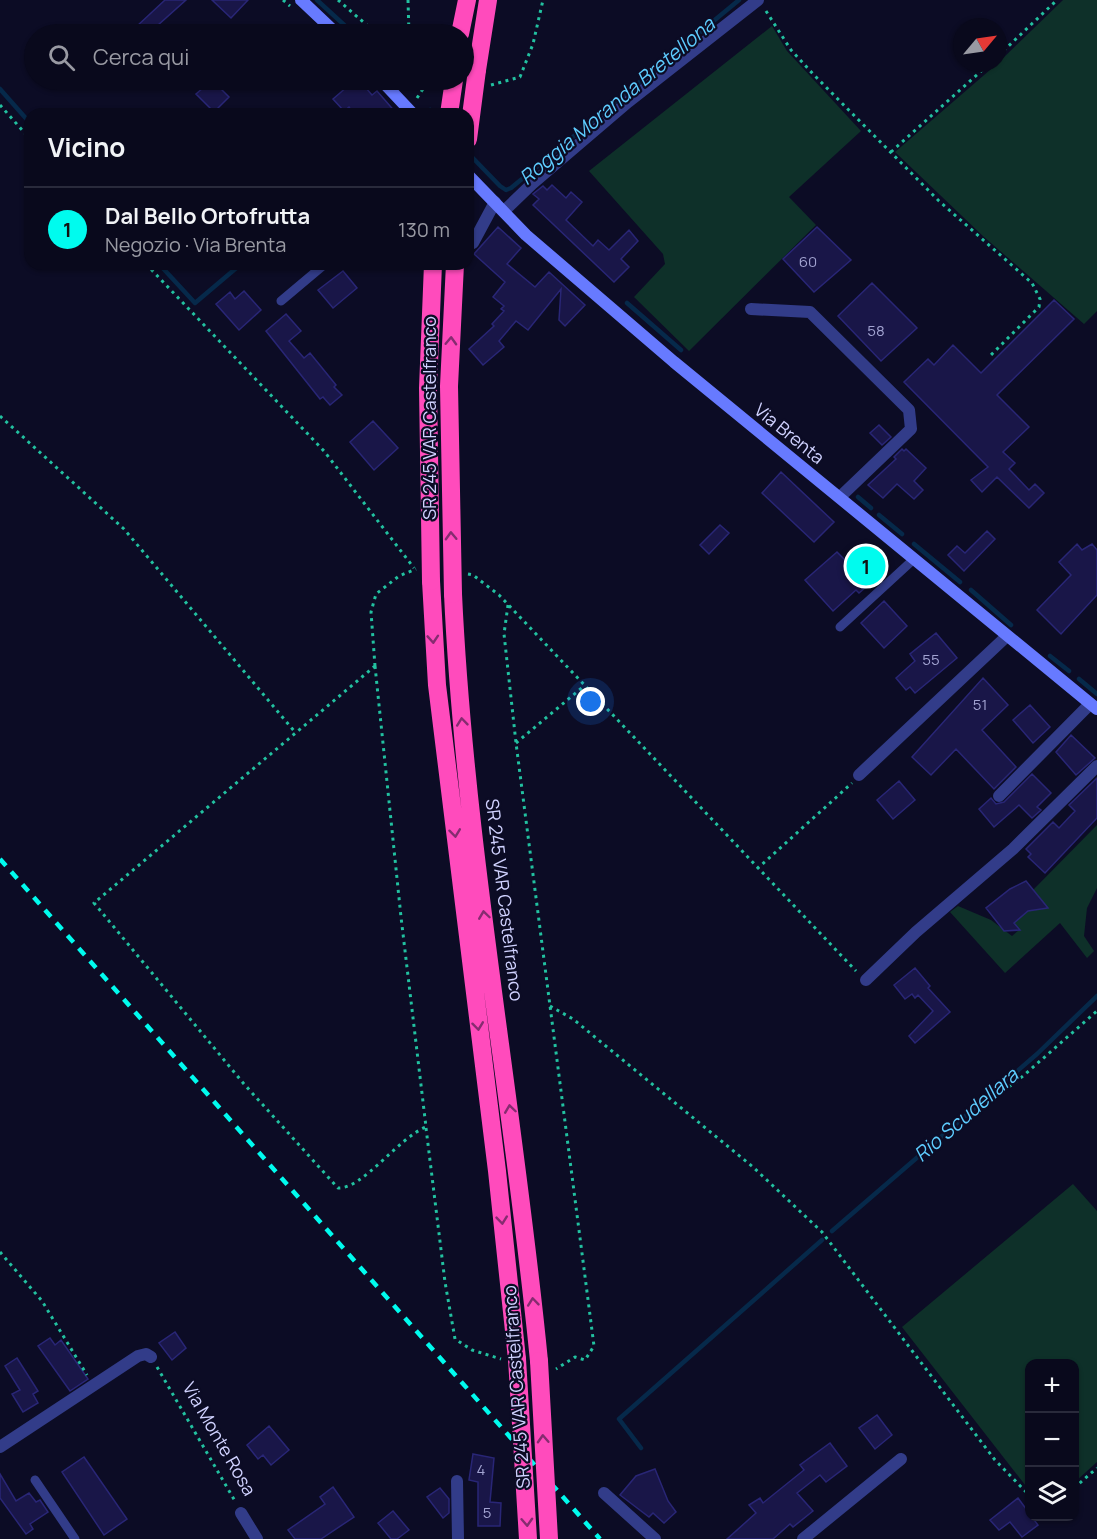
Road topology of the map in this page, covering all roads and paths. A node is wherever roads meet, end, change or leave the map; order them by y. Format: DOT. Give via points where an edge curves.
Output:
graph roads {
  1 [pos="283,0"];
  2 [pos="301,0"];
  3 [pos="338,0"];
  4 [pos="408,0"];
  5 [pos="467,0"];
  6 [pos="488,0"];
  7 [pos="543,0"];
  8 [pos="758,0"];
  9 [pos="1057,0"];
  10 [pos="288,5"];
  11 [pos="326,24"];
  12 [pos="366,24"];
  13 [pos="409,24"];
  14 [pos="462,24"];
  15 [pos="1007,47"];
  16 [pos="980,72"];
  17 [pos="481,76"];
  18 [pos="390,90"];
  19 [pos="423,90"];
  20 [pos="453,90"];
  21 [pos="0,105"];
  22 [pos="407,108"];
  23 [pos="412,108"];
  24 [pos="450,108"];
  25 [pos="474,110"];
  26 [pos="24,132"];
  27 [pos="891,152"];
  28 [pos="474,181"];
  29 [pos="499,207"];
  30 [pos="474,242"];
  31 [pos="152,270"];
  32 [pos="318,270"];
  33 [pos="433,270"];
  34 [pos="455,270"];
  35 [pos="281,301"];
  36 [pos="751,309"];
  37 [pos="990,356"];
  38 [pos="0,416"];
  39 [pos="840,497"];
  40 [pos="914,559"];
  41 [pos="414,568"];
  42 [pos="461,573"];
  43 [pos="428,575"];
  44 [pos="508,605"];
  45 [pos="840,627"];
  46 [pos="1009,638"];
  47 [pos="375,666"];
  48 [pos="584,686"];
  49 [pos="1094,707"];
  50 [pos="296,733"];
  51 [pos="516,743"];
  52 [pos="1097,766"];
  53 [pos="859,775"];
  54 [pos="999,796"];
  55 [pos="757,869"];
  56 [pos="866,980"];
  57 [pos="550,1006"];
  58 [pos="1097,1011"];
  59 [pos="991,1101"];
  60 [pos="426,1127"];
  61 [pos="0,1252"];
  62 [pos="151,1357"];
  63 [pos="512,1360"];
  64 [pos="544,1366"];
  65 [pos="95,1387"];
  66 [pos="0,1447"];
  67 [pos="901,1459"];
  68 [pos="1097,1468"];
  69 [pos="35,1480"];
  70 [pos="457,1481"];
  71 [pos="1079,1484"];
  72 [pos="1025,1492"];
  73 [pos="604,1493"];
  74 [pos="241,1513"];
  75 [pos="75,1539"];
  76 [pos="257,1539"];
  77 [pos="458,1539"];
  78 [pos="528,1539"];
  79 [pos="549,1539"];
  80 [pos="655,1539"];
  81 [pos="803,1539"];
  1 -- 10 [label="path"];
  2 -- 11 [label="street"];
  3 -- 12 [label="path"];
  4 -- 13 [label="path"];
  5 -- 14 [label="highway"];
  6 -- 17 [label="highway"];
  7 -- 17 [label="path" via="533,44 520,77 495,86"];
  8 -- 27 [label="path" via="791,50"];
  8 -- 29 [label="street"];
  9 -- 15 [label="path"];
  16 -- 27 [label="path"];
  17 -- 25 [label="highway, bridge"];
  18 -- 22 [label="street"];
  19 -- 23 [label="path"];
  20 -- 24 [label="highway"];
  21 -- 26 [label="path"];
  27 -- 37 [label="path" via="939,201 1032,283 1040,299 1034,314"];
  28 -- 29 [label="street, Via Brenta"];
  29 -- 30 [label="street"];
  29 -- 39 [label="street, Via Brenta" via="525,235 674,363"];
  31 -- 41 [label="path" via="324,450"];
  32 -- 35 [label="lane"];
  33 -- 43 [label="highway, SR 245 VAR Castelfranco, bridge"];
  64 -- 34 [label="highway, SR 245 VAR Castelfranco, one-way, bridge" via="475,844 459,691 449,386"];
  36 -- 39 [label="street" via="810,312 909,410 911,429"];
  38 -- 50 [label="path" via="124,529"];
  39 -- 40 [label="street, Via Brenta"];
  40 -- 45 [label="lane"];
  40 -- 46 [label="street, Via Brenta"];
  41 -- 43 [label="path"];
  41 -- 47 [label="path" via="376,594 371,612"];
  42 -- 44 [label="path" via="473,575"];
  43 -- 63 [label="highway, SR 245 VAR Castelfranco, one-way" via="437,685 497,1171"];
  44 -- 48 [label="path"];
  44 -- 51 [label="path" via="504,633"];
  46 -- 49 [label="street, Via Brenta"];
  46 -- 53 [label="street"];
  47 -- 50 [label="path"];
  47 -- 60 [label="path"];
  48 -- 51 [label="path"];
  48 -- 55 [label="path"];
  49 -- 54 [label="street"];
  50 -- 60 [label="path" via="94,903 244,1084 338,1188 353,1185 416,1131"];
  51 -- 57 [label="path"];
  52 -- 56 [label="street" via="1013,849"];
  53 -- 55 [label="path"];
  55 -- 56 [label="path"];
  57 -- 64 [label="path" via="594,1346 585,1360 575,1357"];
  57 -- 72 [label="path" via="573,1019 753,1167 822,1232 995,1460"];
  58 -- 59 [label="path"];
  60 -- 63 [label="path" via="455,1339 472,1350"];
  61 -- 65 [label="path" via="42,1301"];
  62 -- 65 [label="street" via="138,1356"];
  62 -- 74 [label="path, Via Monte Rosa"];
  63 -- 78 [label="highway, SR 245 VAR Castelfranco, one-way, bridge"];
  79 -- 64 [label="highway, SR 245 VAR Castelfranco, one-way, bridge"];
  65 -- 66 [label="street"];
  67 -- 81 [label="street"];
  68 -- 71 [label="path"];
  69 -- 75 [label="lane"];
  70 -- 77 [label="street"];
  73 -- 80 [label="street"];
  74 -- 76 [label="street, Via Monte Rosa"];
}
